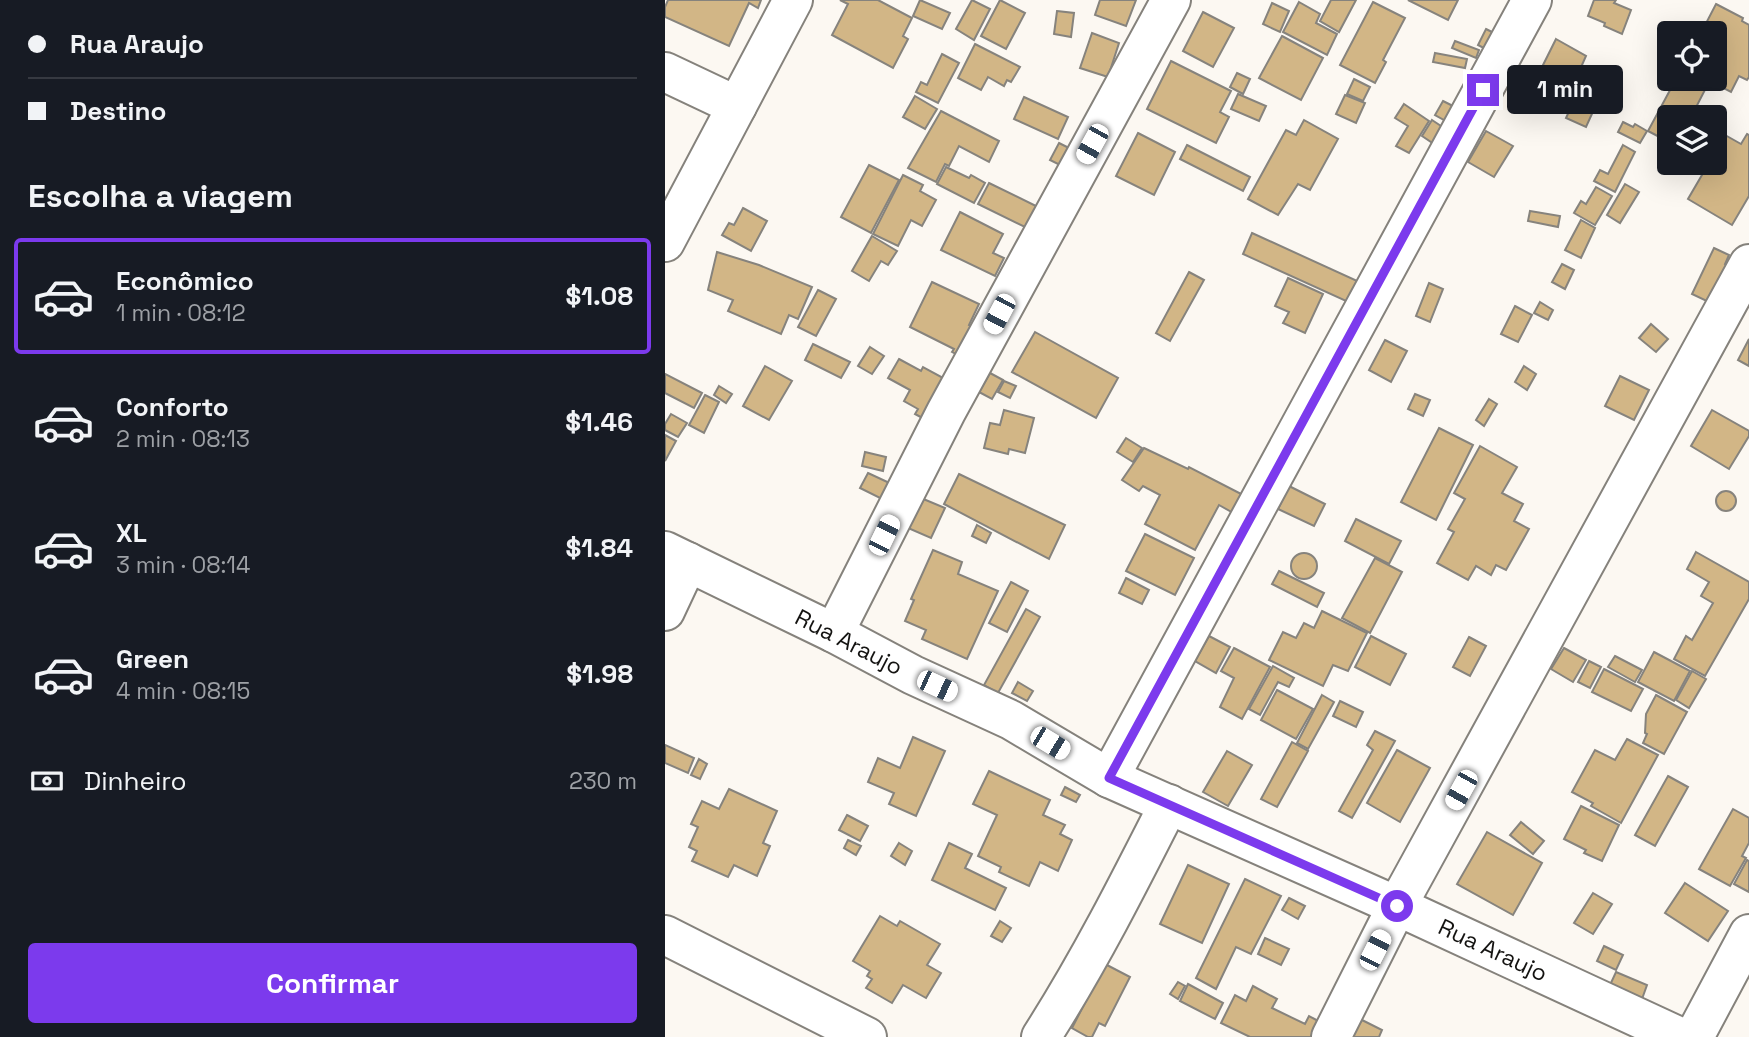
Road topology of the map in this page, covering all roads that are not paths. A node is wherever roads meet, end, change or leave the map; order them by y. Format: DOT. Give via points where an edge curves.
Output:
graph roads {
  1 [pos="793,0"];
  2 [pos="1171,0"];
  3 [pos="1532,0"];
  4 [pos="665,72"];
  5 [pos="737,106"];
  6 [pos="665,242"];
  7 [pos="1749,264"];
  8 [pos="676,556"];
  9 [pos="665,611"];
  10 [pos="834,633"];
  11 [pos="1109,778"];
  12 [pos="1169,804"];
  13 [pos="1397,906"];
  14 [pos="1749,934"];
  15 [pos="665,935"];
  16 [pos="867,1037"];
  17 [pos="1041,1037"];
  18 [pos="1331,1037"];
  19 [pos="1680,1037"];
  20 [pos="1694,1037"];
  1 -- 5 [label="street"];
  2 -- 10 [label="street" via="946,412"];
  3 -- 11 [label="street"];
  4 -- 5 [label="street"];
  5 -- 6 [label="street"];
  7 -- 13 [label="street"];
  8 -- 9 [label="street"];
  8 -- 10 [label="street, Rua Araujo"];
  10 -- 11 [label="street, Rua Araujo" via="1010,720"];
  11 -- 12 [label="street, Rua Araujo"];
  12 -- 13 [label="street, Rua Araujo"];
  12 -- 17 [label="street"];
  13 -- 18 [label="street"];
  13 -- 19 [label="street, Rua Araujo"];
  14 -- 20 [label="street"];
  15 -- 16 [label="street"];
}
